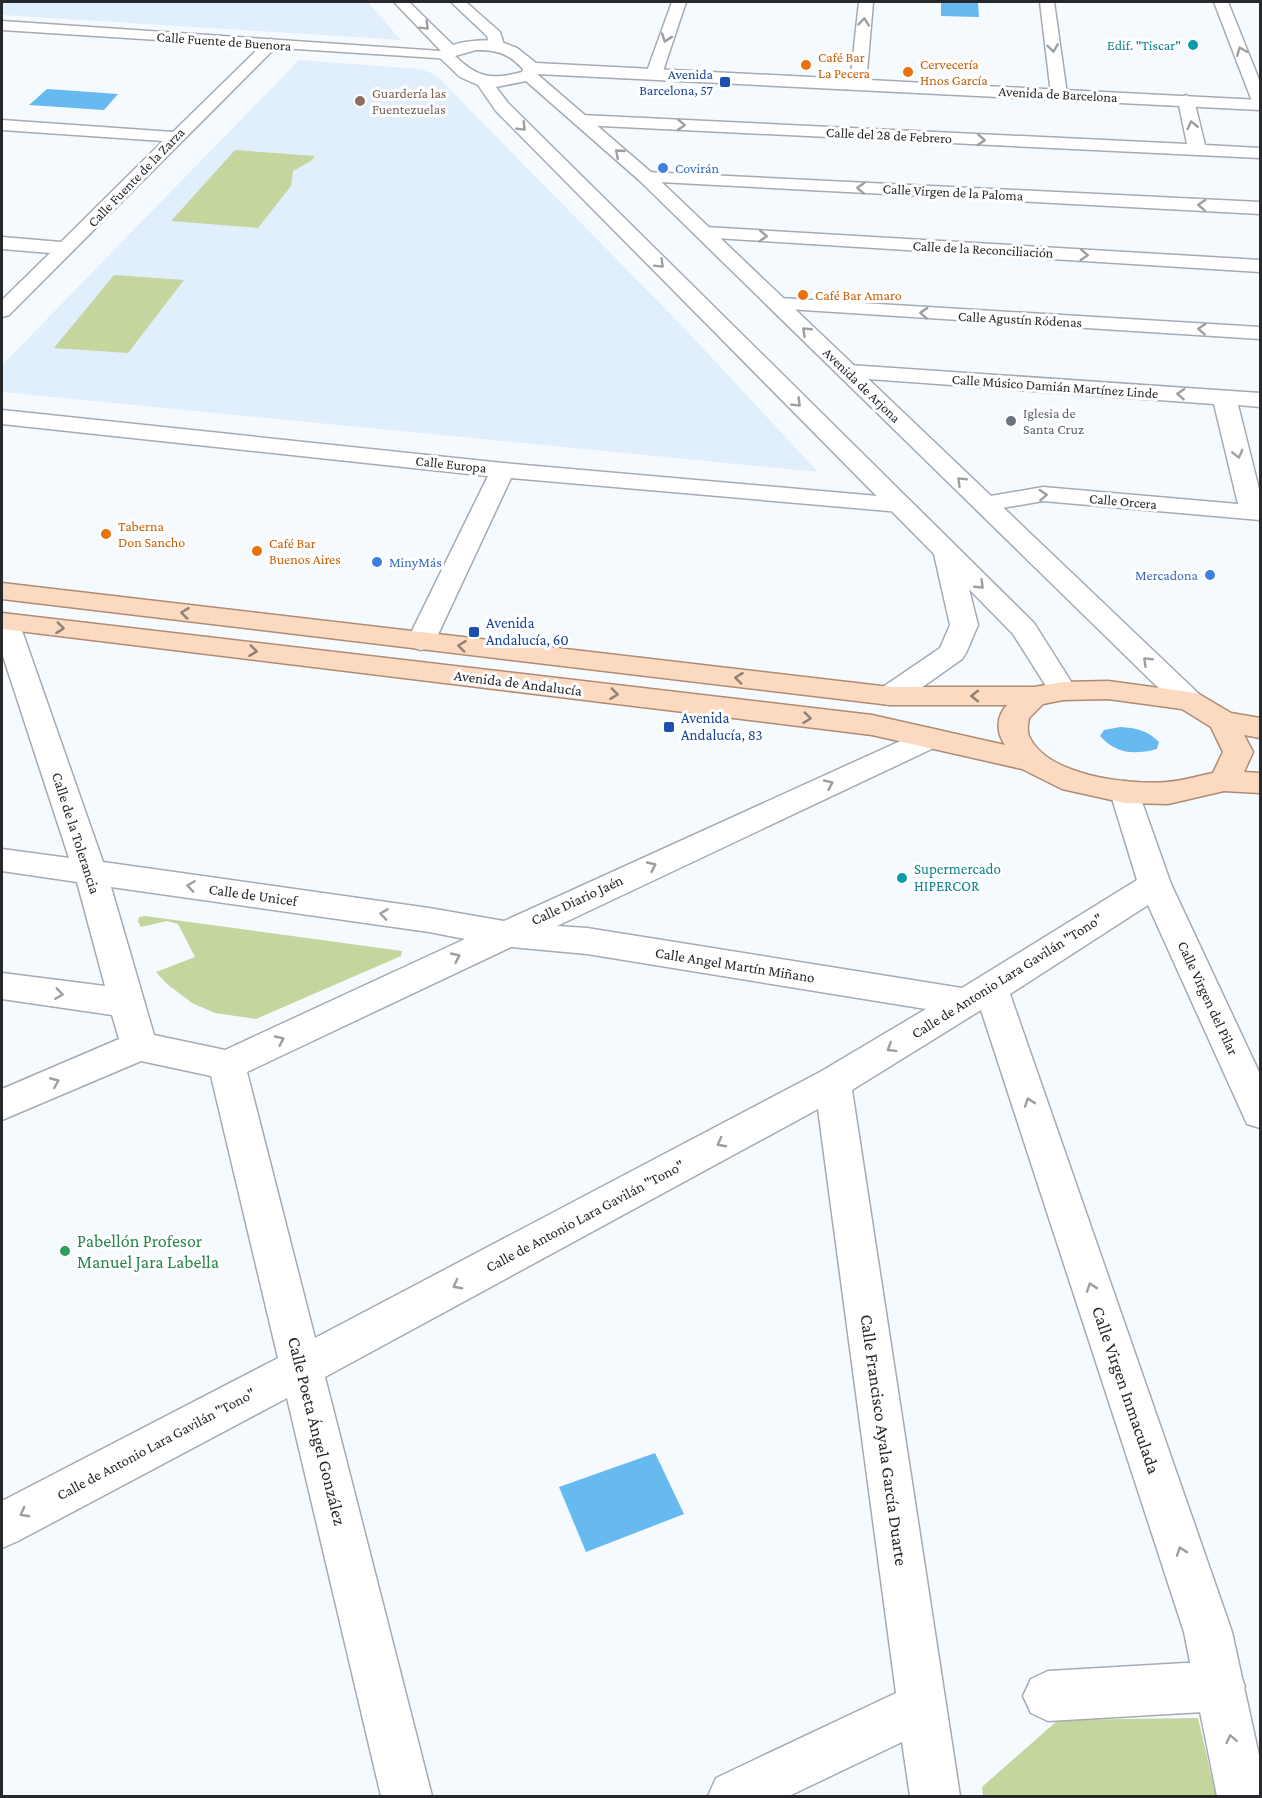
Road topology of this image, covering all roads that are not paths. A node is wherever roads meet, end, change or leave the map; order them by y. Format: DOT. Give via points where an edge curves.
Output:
graph roads {
  1 [pos="401,2"];
  2 [pos="458,2"];
  3 [pos="679,2"];
  4 [pos="866,2"];
  5 [pos="1047,2"];
  6 [pos="1221,2"];
  7 [pos="2,26"];
  8 [pos="271,44"];
  9 [pos="496,45"];
  10 [pos="448,54"];
  11 [pos="530,72"];
  12 [pos="654,74"];
  13 [pos="484,82"];
  14 [pos="858,84"];
  15 [pos="1059,94"];
  16 [pos="1186,100"];
  17 [pos="1260,103"];
  18 [pos="581,120"];
  19 [pos="2,125"];
  20 [pos="175,137"];
  21 [pos="1197,150"];
  22 [pos="1260,153"];
  23 [pos="646,177"];
  24 [pos="1260,208"];
  25 [pos="705,233"];
  26 [pos="2,243"];
  27 [pos="67,248"];
  28 [pos="1260,266"];
  29 [pos="779,304"];
  30 [pos="2,311"];
  31 [pos="1260,333"];
  32 [pos="849,372"];
  33 [pos="1224,397"];
  34 [pos="1260,400"];
  35 [pos="2,417"];
  36 [pos="502,470"];
  37 [pos="986,504"];
  38 [pos="900,505"];
  39 [pos="1257,512"];
  40 [pos="947,554"];
  41 [pos="3,612"];
  42 [pos="421,641"];
  43 [pos="1063,691"];
  44 [pos="890,696"];
  45 [pos="1034,696"];
  46 [pos="1189,701"];
  47 [pos="1223,721"];
  48 [pos="1260,728"];
  49 [pos="929,738"];
  50 [pos="1031,760"];
  51 [pos="1224,781"];
  52 [pos="1260,783"];
  53 [pos="1125,792"];
  54 [pos="2,860"];
  55 [pos="90,872"];
  56 [pos="1155,884"];
  57 [pos="504,934"];
  58 [pos="2,986"];
  59 [pos="978,995"];
  60 [pos="127,1003"];
  61 [pos="139,1046"];
  62 [pos="227,1065"];
  63 [pos="833,1083"];
  64 [pos="2,1105"];
  65 [pos="1260,1113"];
  66 [pos="302,1368"];
  67 [pos="2,1525"];
  68 [pos="1220,1686"];
  69 [pos="1048,1696"];
  70 [pos="922,1706"];
  71 [pos="407,1797"];
  72 [pos="734,1797"];
  73 [pos="935,1797"];
  74 [pos="1243,1797"];
  1 -- 10 [label="street, one-way"];
  2 -- 9 [label="street" via="495,35"];
  3 -- 12 [label="street, one-way"];
  14 -- 4 [label="street, one-way"];
  5 -- 15 [label="street, one-way"];
  17 -- 6 [label="street, one-way"];
  7 -- 8 [label="street, Calle Fuente de Buenora"];
  8 -- 10 [label="street, Calle Fuente de Buenora"];
  8 -- 20 [label="street, Calle Fuente de la Zarza"];
  9 -- 10 [label="street, Calle Fuente de Buenora" via="471,46"];
  9 -- 11 [label="street, Avenida de Arjona" via="510,48"];
  10 -- 13 [label="street" via="462,73"];
  11 -- 12 [label="street, Avenida de Barcelona"];
  11 -- 13 [label="street, Avenida de Barcelona" via="510,81"];
  11 -- 18 [label="street, Avenida de Arjona"];
  12 -- 14 [label="street, Avenida de Barcelona"];
  13 -- 38 [label="street, one-way" via="502,108"];
  14 -- 15 [label="street, Avenida de Barcelona"];
  15 -- 16 [label="street, Avenida de Barcelona"];
  16 -- 17 [label="street, Avenida de Barcelona"];
  21 -- 16 [label="street, one-way"];
  18 -- 21 [label="street, Calle del 28 de Febrero, one-way"];
  23 -- 18 [label="street, Avenida de Arjona, one-way"];
  19 -- 20 [label="street"];
  20 -- 27 [label="street, Calle Fuente de la Zarza"];
  21 -- 22 [label="street, Calle del 28 de Febrero"];
  24 -- 23 [label="street, Calle Virgen de la Paloma, one-way"];
  23 -- 25 [label="street, Avenida de Arjona"];
  25 -- 28 [label="street, Calle de la Reconciliación, one-way"];
  25 -- 29 [label="street, Avenida de Arjona"];
  26 -- 27 [label="street"];
  27 -- 30 [label="street, Calle Fuente de la Zarza"];
  31 -- 29 [label="street, Calle Agustín Ródenas, one-way"];
  32 -- 29 [label="street, Avenida de Arjona, one-way"];
  33 -- 32 [label="street, Calle Músico Damián Martínez Linde, one-way"];
  37 -- 32 [label="street, Avenida de Arjona, one-way"];
  33 -- 34 [label="street, Calle Músico Damián Martínez Linde"];
  33 -- 39 [label="street, one-way"];
  35 -- 36 [label="street, Calle Europa"];
  36 -- 38 [label="street, Calle Europa"];
  36 -- 42 [label="street"];
  37 -- 39 [label="street, Calle Orcera, one-way" via="1043,494"];
  46 -- 37 [label="street, Avenida de Arjona, one-way"];
  38 -- 40 [label="street"];
  40 -- 43 [label="street, one-way" via="1024,629"];
  40 -- 44 [label="street" via="964,625 961,633 952,654"];
  42 -- 41 [label="main road, Avenida de Andalucía, one-way"];
  41 -- 49 [label="main road, Avenida de Andalucía, one-way" via="872,725"];
  41 -- 55 [label="street, Calle de la Tolerancia"];
  44 -- 42 [label="main road, Avenida de Andalucía, one-way"];
  43 -- 45 [label="main road, Avenida de Andalucía"];
  43 -- 46 [label="main road, Avenida de Andalucía" via="1108,690"];
  45 -- 44 [label="main road, Avenida de Andalucía, one-way"];
  45 -- 50 [label="main road" via="1014,715 1014,735"];
  46 -- 47 [label="main road"];
  47 -- 48 [label="main road"];
  47 -- 51 [label="main road" via="1238,752"];
  49 -- 50 [label="main road, Avenida de Andalucía"];
  57 -- 49 [label="street, Calle Diario Jaén, one-way"];
  50 -- 53 [label="main road" via="1073,782"];
  51 -- 52 [label="main road"];
  51 -- 53 [label="main road" via="1168,793"];
  53 -- 56 [label="street, Calle Virgen del Pilar"];
  54 -- 55 [label="street, Calle de Unicef"];
  57 -- 55 [label="street, Calle de Unicef, one-way"];
  55 -- 60 [label="street, Calle de la Tolerancia"];
  56 -- 59 [label="street, Calle de Antonio Lara Gavilán \"Tono\""];
  56 -- 65 [label="street, Calle Virgen del Pilar"];
  57 -- 59 [label="street, Calle Angel Martín Miñano" via="587,941"];
  62 -- 57 [label="street, Calle Diario Jaén, one-way"];
  58 -- 60 [label="street, one-way"];
  59 -- 63 [label="street, Calle de Antonio Lara Gavilán \"Tono\", one-way"];
  68 -- 59 [label="street, Calle Virgen Inmaculada, one-way" via="1208,1632"];
  60 -- 61 [label="street, Calle de la Tolerancia"];
  61 -- 62 [label="street"];
  64 -- 61 [label="street, one-way"];
  62 -- 66 [label="street, Calle Poeta Ángel González"];
  63 -- 66 [label="street, Calle de Antonio Lara Gavilán \"Tono\", one-way"];
  63 -- 70 [label="street, Calle Francisco Ayala García Duarte"];
  66 -- 67 [label="street, Calle de Antonio Lara Gavilán \"Tono\", one-way"];
  66 -- 71 [label="street, Calle Poeta Ángel González"];
  68 -- 69 [label="street"];
  74 -- 68 [label="street, Calle Virgen Inmaculada, one-way"];
  70 -- 72 [label="street"];
  70 -- 73 [label="street, Calle Francisco Ayala García Duarte"];
}
